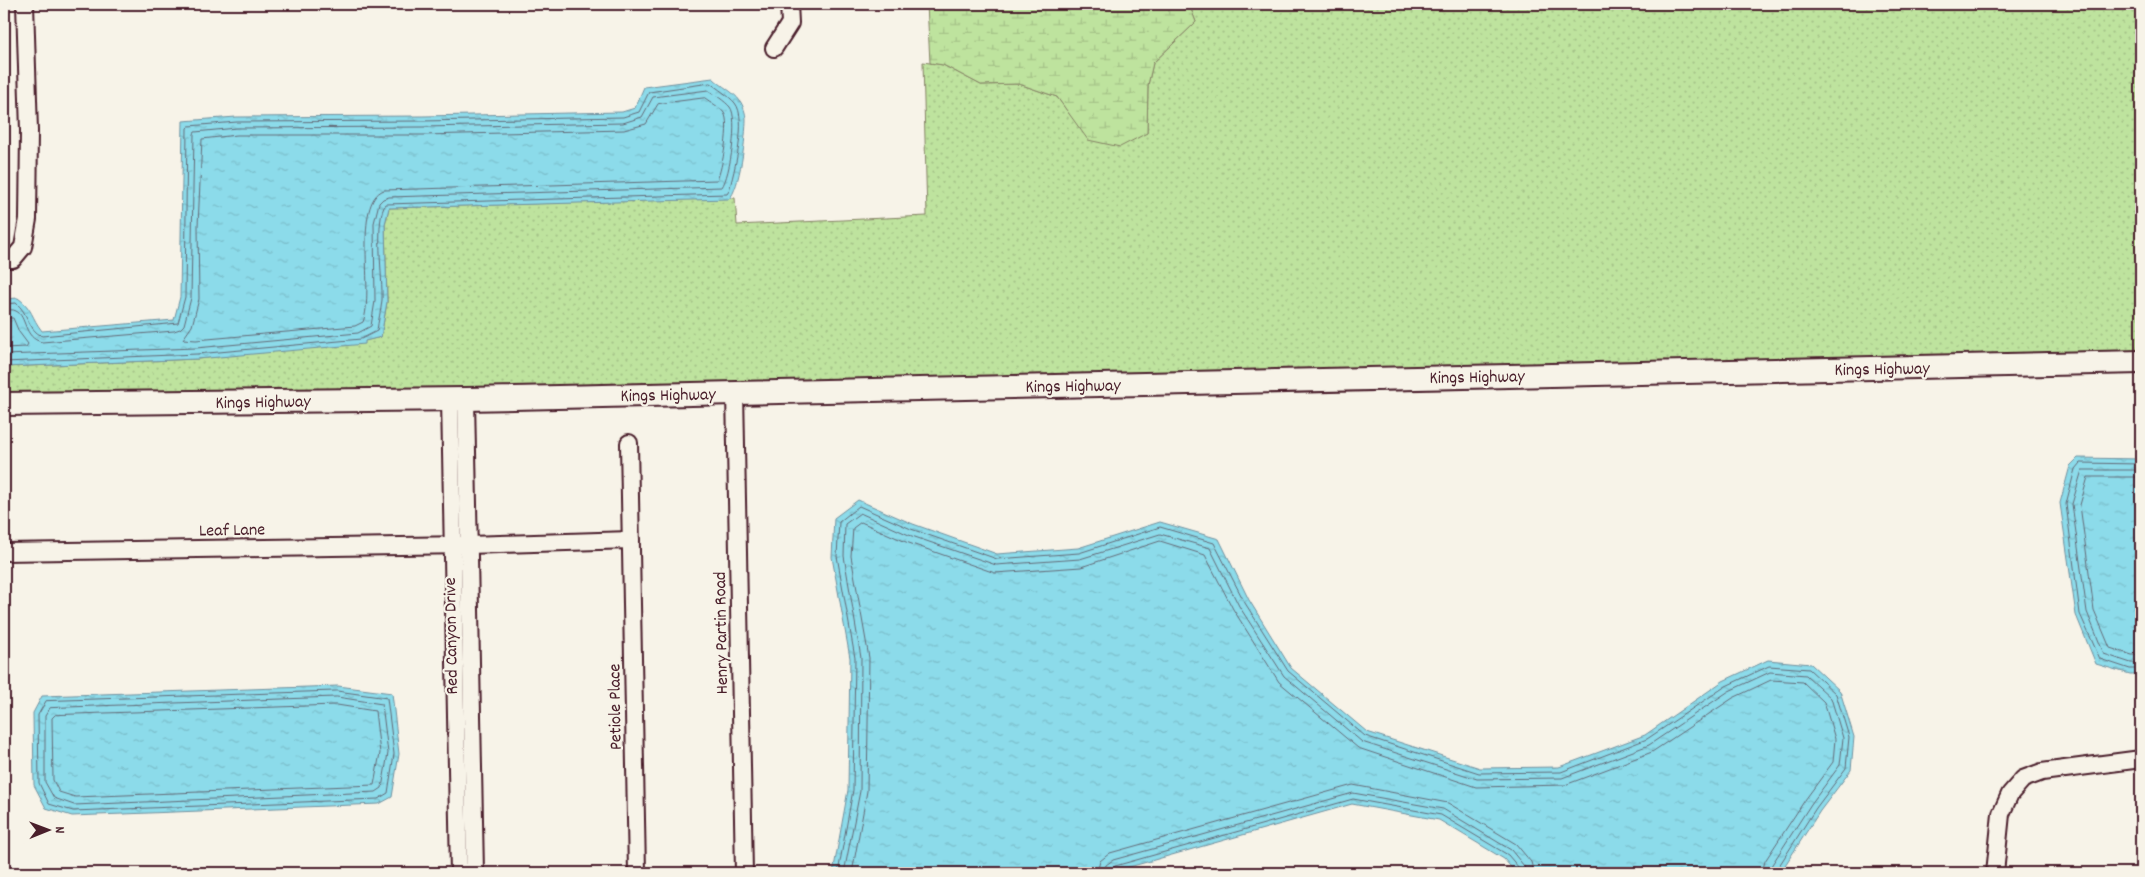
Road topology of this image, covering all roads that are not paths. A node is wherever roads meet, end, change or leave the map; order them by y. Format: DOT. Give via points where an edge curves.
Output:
graph roads {
  1 [pos="25,4"];
  2 [pos="789,4"];
  3 [pos="774,48"];
  4 [pos="4,259"];
  5 [pos="2141,362"];
  6 [pos="735,392"];
  7 [pos="458,399"];
  8 [pos="4,404"];
  9 [pos="629,443"];
  10 [pos="631,540"];
  11 [pos="461,545"];
  12 [pos="4,552"];
  13 [pos="2141,759"];
  14 [pos="459,873"];
  15 [pos="474,873"];
  16 [pos="637,873"];
  17 [pos="744,873"];
  18 [pos="1995,873"];
  1 -- 4 [label="street" via="28,219 23,247 13,259"];
  2 -- 3 [label="street" via="790,23"];
  5 -- 6 [label="street, Kings Highway"];
  6 -- 7 [label="street, Kings Highway"];
  6 -- 17 [label="street, Henry Partin Road"];
  7 -- 8 [label="street, Kings Highway"];
  7 -- 11 [label="street, Red Canyon Drive"];
  9 -- 10 [label="street, Petiole Place"];
  10 -- 11 [label="street"];
  10 -- 16 [label="street, Petiole Place"];
  11 -- 12 [label="street, Leaf Lane"];
  11 -- 14 [label="street, Red Canyon Drive"];
  11 -- 15 [label="street, Red Canyon Drive"];
  13 -- 18 [label="street" via="2042,772 2023,779 2010,794 2001,814"];
}
